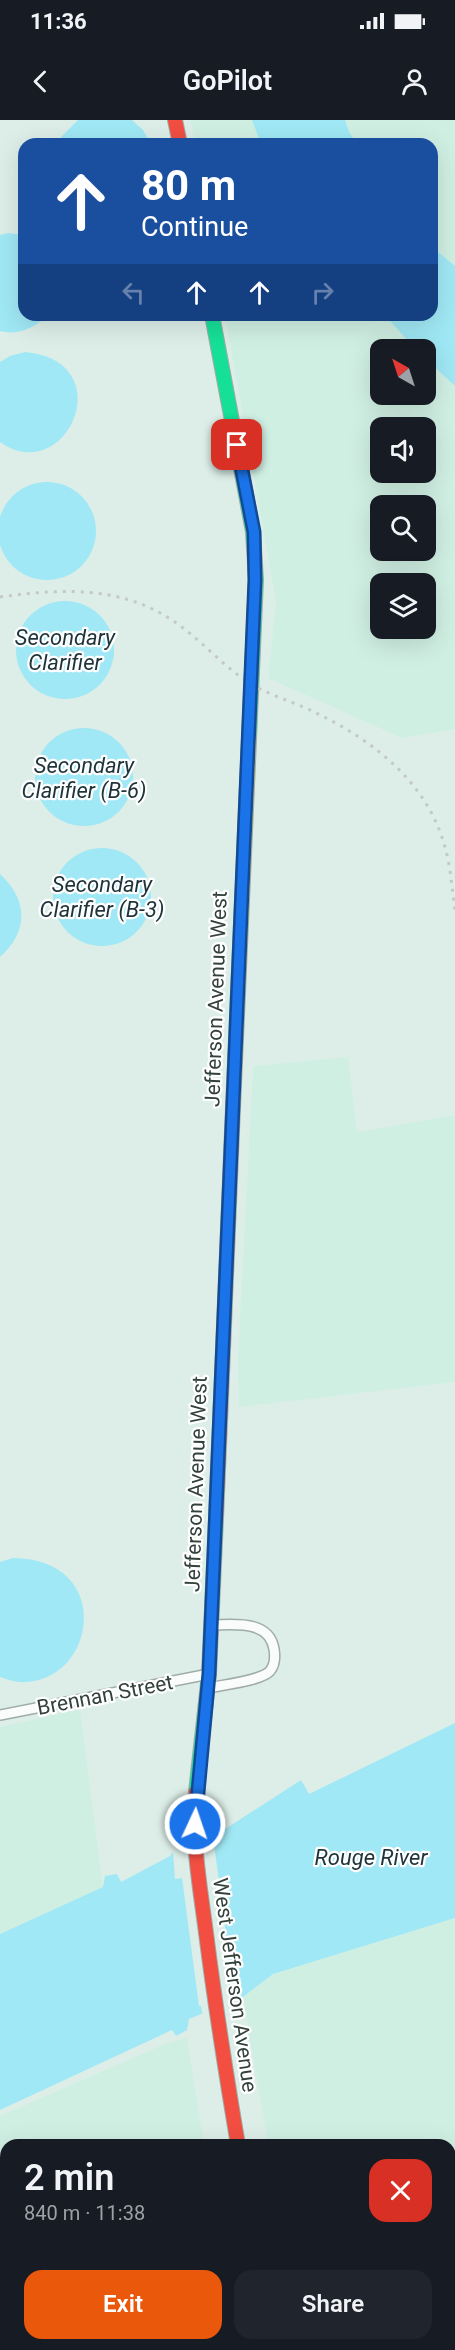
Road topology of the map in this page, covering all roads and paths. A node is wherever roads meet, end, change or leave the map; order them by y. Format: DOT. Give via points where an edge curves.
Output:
graph roads {
  1 [pos="176,120"];
  2 [pos="179,138"];
  3 [pos="213,321"];
  4 [pos="211,1626"];
  5 [pos="208,1681"];
  6 [pos="0,1716"];
  7 [pos="237,2139"];
  1 -- 2 [label="main road"];
  3 -- 4 [label="main road, Jefferson Avenue West" via="254,532 255,580"];
  4 -- 5 [label="main road, Jefferson Avenue West"];
  4 -- 5 [label="street, Brennan Street" via="247,1624 259,1629 273,1644 275,1656 270,1671 259,1677"];
  5 -- 6 [label="street, Brennan Street"];
  5 -- 7 [label="main road, West Jefferson Avenue" via="194,1811 195,1837 216,2010"];
}
